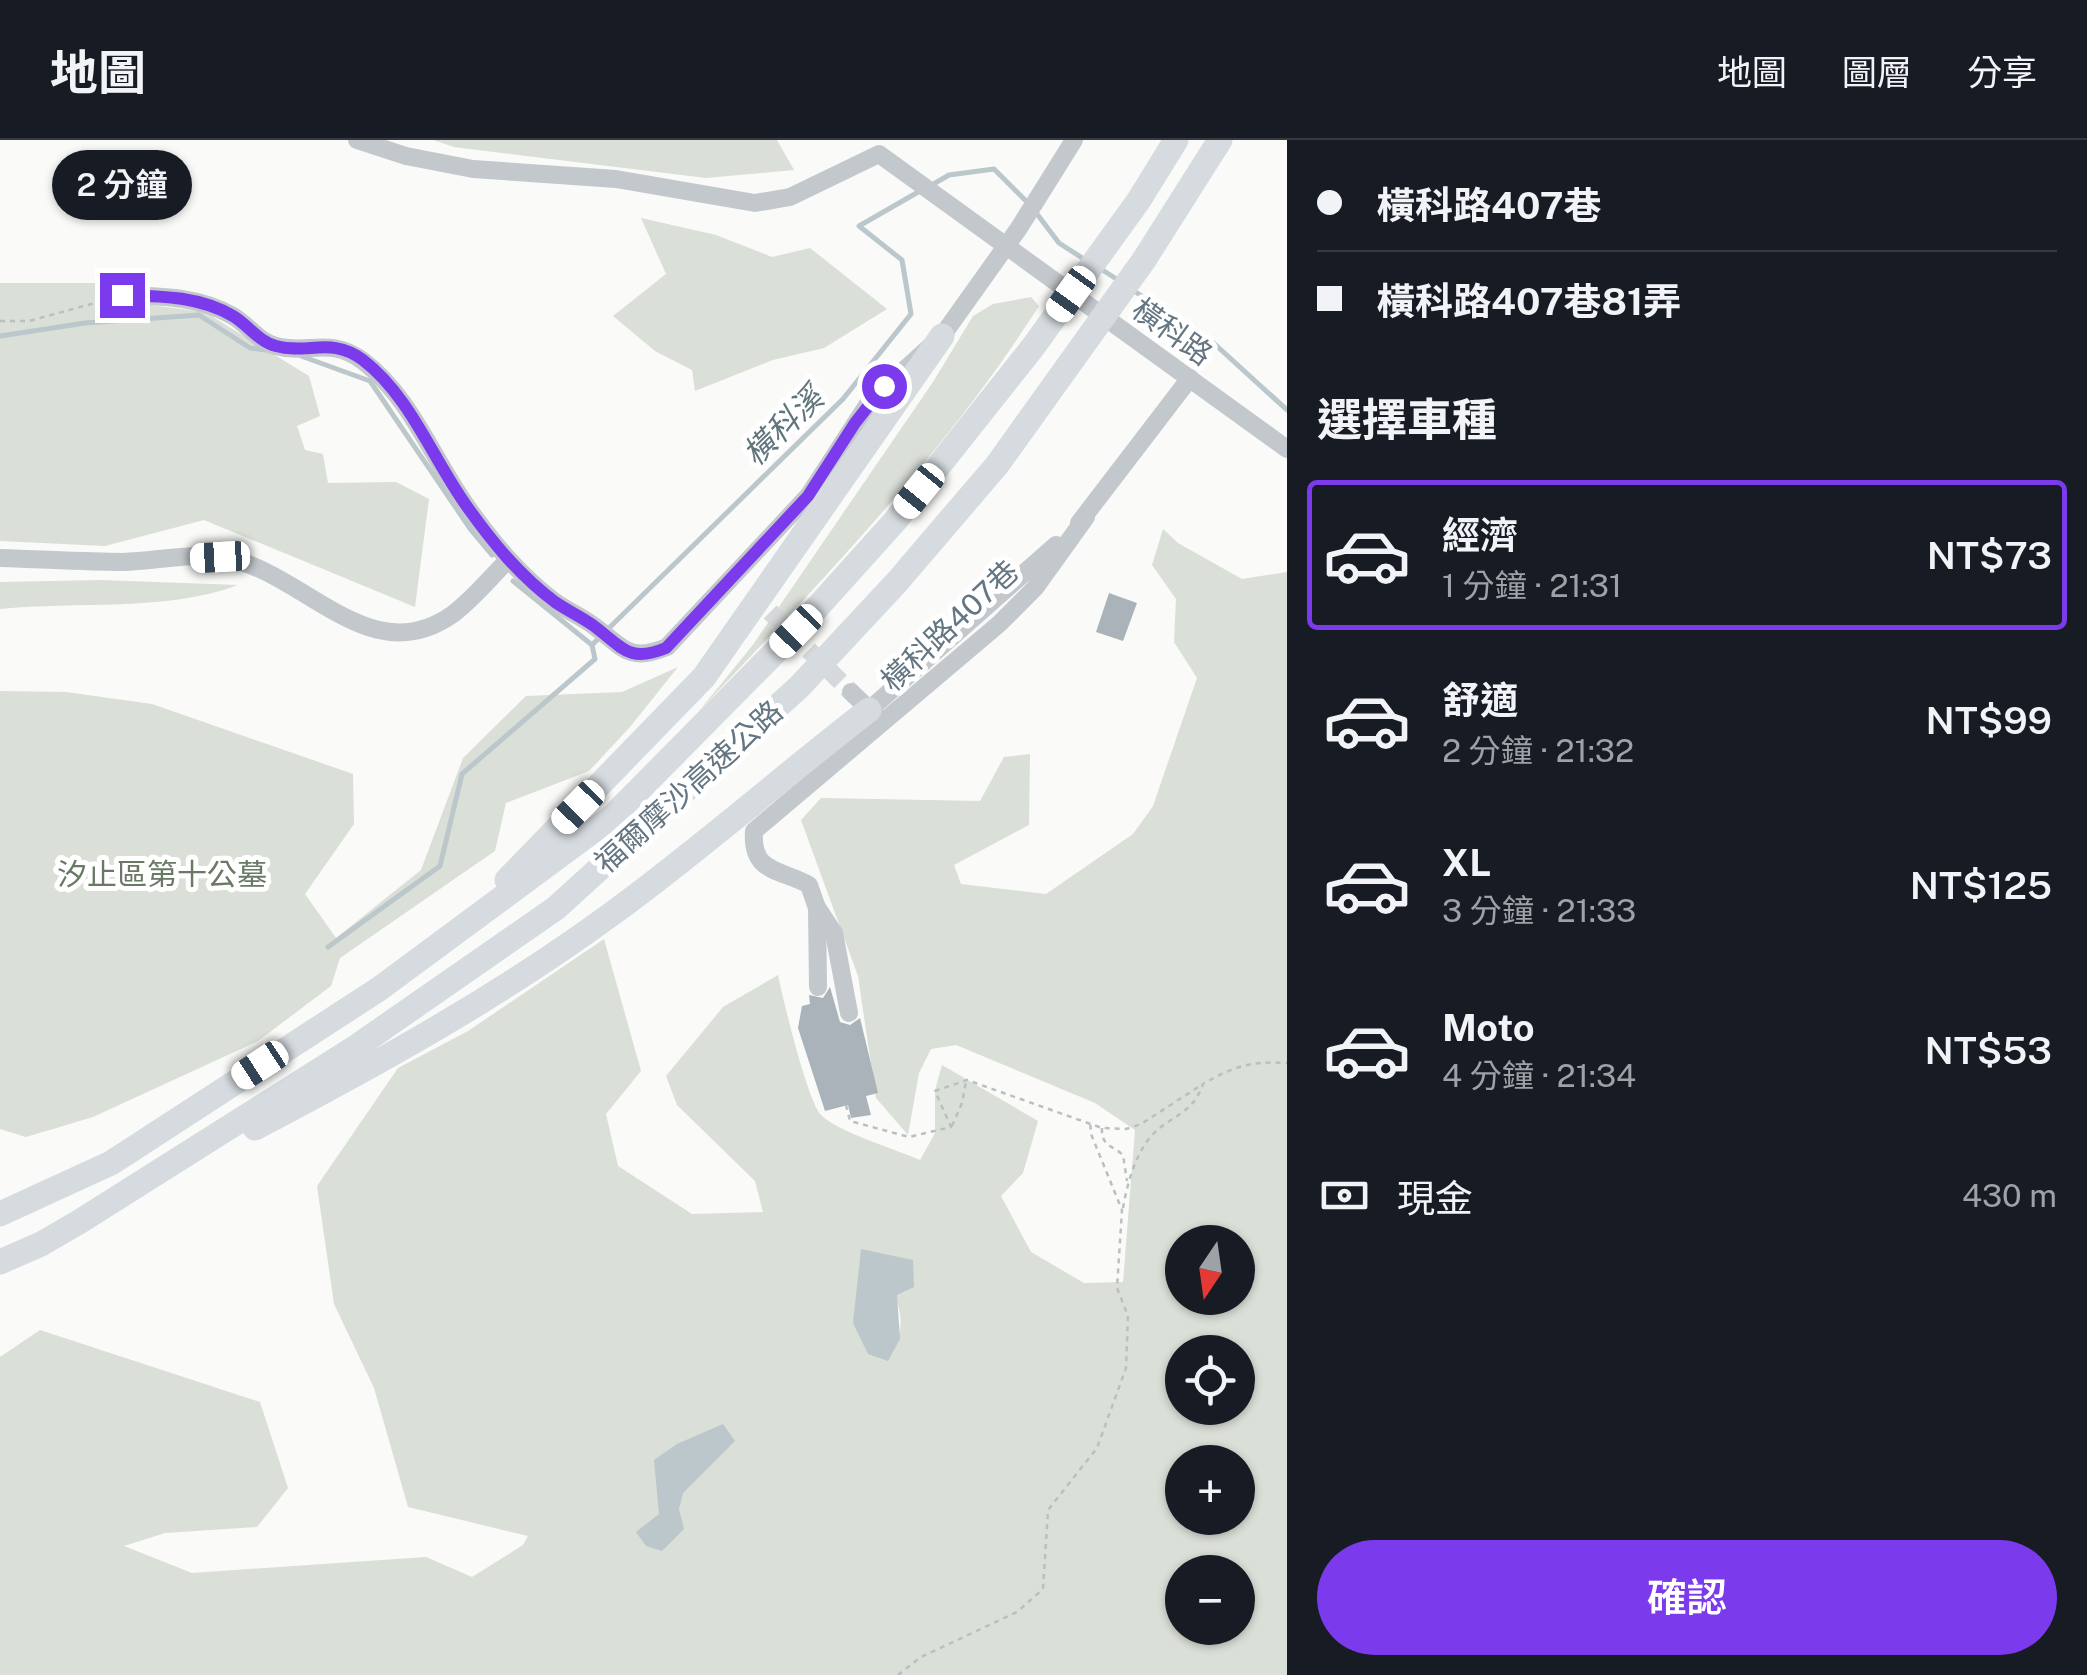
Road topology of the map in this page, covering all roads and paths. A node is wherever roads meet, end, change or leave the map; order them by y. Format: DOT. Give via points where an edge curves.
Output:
graph roads {
  1 [pos="357,140"];
  2 [pos="1176,140"];
  3 [pos="1220,140"];
  4 [pos="1070,143"];
  5 [pos="1005,245"];
  6 [pos="122,295"];
  7 [pos="0,322"];
  8 [pos="942,336"];
  9 [pos="1190,378"];
  10 [pos="1287,449"];
  11 [pos="0,558"];
  12 [pos="508,560"];
  13 [pos="734,576"];
  14 [pos="751,592"];
  15 [pos="868,709"];
  16 [pos="817,908"];
  17 [pos="452,937"];
  18 [pos="818,987"];
  19 [pos="849,1013"];
  20 [pos="1287,1063"];
  21 [pos="967,1080"];
  22 [pos="1203,1084"];
  23 [pos="846,1105"];
  24 [pos="1090,1121"];
  25 [pos="951,1127"];
  26 [pos="1102,1128"];
  27 [pos="1127,1183"];
  28 [pos="1122,1210"];
  29 [pos="0,1214"];
  30 [pos="79,1222"];
  31 [pos="0,1262"];
  32 [pos="898,1675"];
  1 -- 5 [label="street, 橫科路" via="473,169 616,180 755,204 790,197 879,154"];
  2 -- 17 [label="highway, 福爾摩沙高速公路" via="1034,346 894,522 796,631 613,816"];
  3 -- 30 [label="highway, 福爾摩沙高速公路" via="1144,260 997,466 799,687 556,908 356,1047"];
  4 -- 5 [label="street"];
  5 -- 8 [label="street"];
  5 -- 9 [label="street, 橫科路"];
  6 -- 7 [label="path" via="29,322"];
  6 -- 12 [label="street" via="212,305 280,348 334,346 354,354 385,380"];
  8 -- 13 [label="street" via="870,401 817,485"];
  8 -- 17 [label="highway" via="704,677"];
  9 -- 10 [label="street, 橫科路"];
  9 -- 15 [label="street" via="1086,517"];
  11 -- 12 [label="street" via="220,557 259,568 361,627 386,634 419,631 453,614"];
  12 -- 13 [label="street" via="624,650 646,656 666,648"];
  13 -- 14 [label="street"];
  15 -- 16 [label="street" via="754,831 759,860 809,885"];
  15 -- 30 [label="highway" via="642,892 495,993 411,1045"];
  16 -- 18 [label="street"];
  16 -- 19 [label="street" via="834,933"];
  17 -- 29 [label="highway, 福爾摩沙高速公路" via="111,1163"];
  20 -- 22 [label="path" via="1255,1061"];
  21 -- 24 [label="path"];
  21 -- 25 [label="path"];
  21 -- 25 [label="path" via="936,1090"];
  22 -- 26 [label="path" via="1141,1124"];
  22 -- 27 [label="path" via="1197,1102 1149,1138"];
  23 -- 25 [label="path" via="850,1121 909,1137"];
  24 -- 26 [label="path"];
  24 -- 28 [label="path"];
  26 -- 27 [label="path" via="1108,1147 1123,1156"];
  27 -- 28 [label="path"];
  28 -- 32 [label="path" via="1117,1288 1128,1316 1126,1368 1096,1448 1048,1510 1042,1589 1017,1612 921,1657"];
  30 -- 31 [label="highway, 福爾摩沙高速公路"];
}
